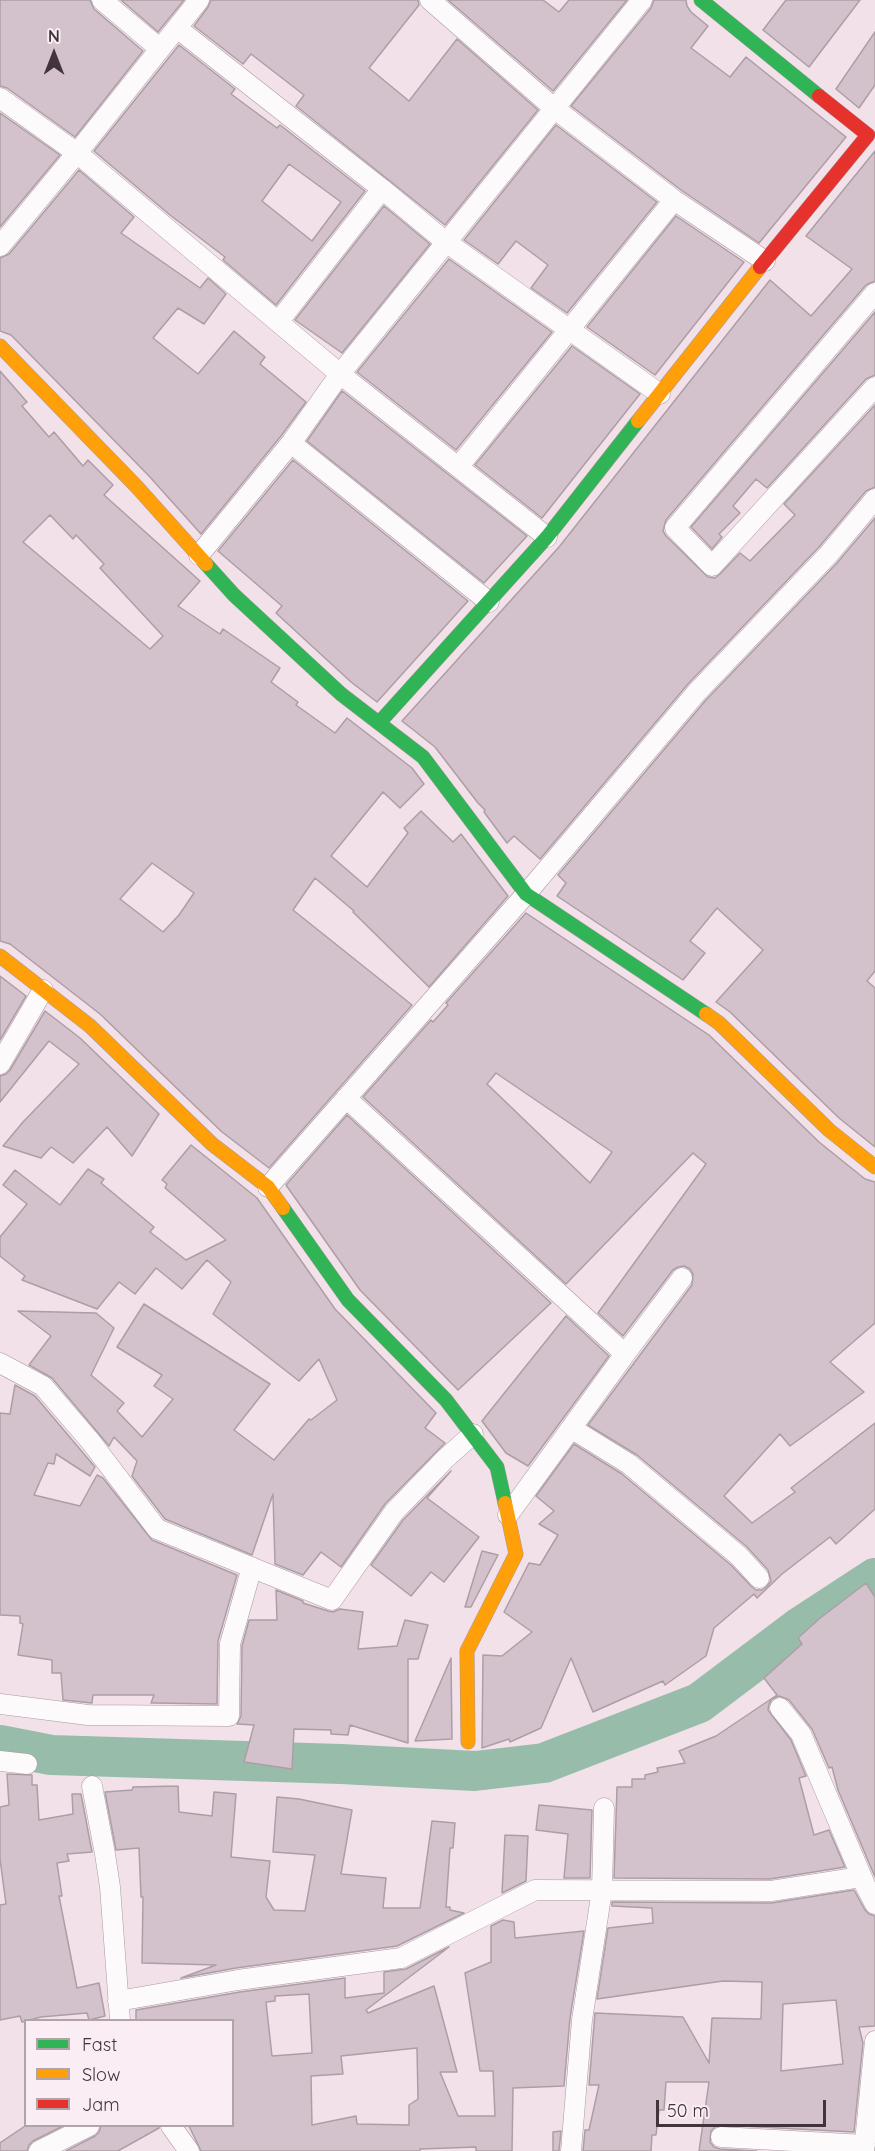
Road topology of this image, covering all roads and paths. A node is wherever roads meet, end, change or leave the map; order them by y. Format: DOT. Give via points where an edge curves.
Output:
graph roads {
  1 [pos="102,0"];
  2 [pos="199,0"];
  3 [pos="430,0"];
  4 [pos="642,0"];
  5 [pos="701,0"];
  6 [pos="177,28"];
  7 [pos="159,48"];
  8 [pos="0,98"];
  9 [pos="555,110"];
  10 [pos="78,153"];
  11 [pos="382,189"];
  12 [pos="674,200"];
  13 [pos="446,242"];
  14 [pos="0,246"];
  15 [pos="765,261"];
  16 [pos="875,293"];
  17 [pos="279,321"];
  18 [pos="569,329"];
  19 [pos="0,346"];
  20 [pos="340,374"];
  21 [pos="875,387"];
  22 [pos="660,394"];
  23 [pos="291,443"];
  24 [pos="459,466"];
  25 [pos="875,499"];
  26 [pos="548,537"];
  27 [pos="199,555"];
  28 [pos="489,602"];
  29 [pos="379,723"];
  30 [pos="526,894"];
  31 [pos="0,956"];
  32 [pos="43,990"];
  33 [pos="0,1064"];
  34 [pos="346,1098"];
  35 [pos="875,1167"];
  36 [pos="268,1186"];
  37 [pos="682,1278"];
  38 [pos="625,1354"];
  39 [pos="0,1363"];
  40 [pos="571,1428"];
  41 [pos="472,1434"];
  42 [pos="508,1515"];
  43 [pos="252,1567"];
  44 [pos="759,1578"];
  45 [pos="0,1704"];
  46 [pos="780,1708"];
  47 [pos="468,1742"];
  48 [pos="0,1761"];
  49 [pos="27,1764"];
  50 [pos="92,1786"];
  51 [pos="604,1808"];
  52 [pos="861,1877"];
  53 [pos="602,1890"];
  54 [pos="875,1904"];
  55 [pos="118,2001"];
  56 [pos="120,2019"];
  57 [pos="875,2041"];
  58 [pos="87,2127"];
  59 [pos="172,2127"];
  60 [pos="721,2137"];
  61 [pos="865,2148"];
  62 [pos="39,2151"];
  63 [pos="189,2151"];
  64 [pos="571,2151"];
  1 -- 7 [label="street"];
  2 -- 6 [label="street"];
  3 -- 9 [label="street"];
  4 -- 9 [label="street"];
  5 -- 15 [label="street" via="868,135"];
  6 -- 7 [label="street"];
  6 -- 11 [label="street"];
  7 -- 10 [label="street"];
  8 -- 10 [label="street"];
  9 -- 12 [label="street"];
  9 -- 13 [label="street"];
  10 -- 14 [label="street"];
  10 -- 17 [label="street"];
  11 -- 13 [label="street"];
  11 -- 17 [label="street"];
  12 -- 15 [label="street"];
  12 -- 18 [label="street"];
  13 -- 18 [label="street"];
  13 -- 20 [label="street"];
  15 -- 22 [label="street"];
  16 -- 21 [label="street" via="675,528 711,566"];
  17 -- 20 [label="street"];
  18 -- 22 [label="street"];
  18 -- 24 [label="street"];
  19 -- 27 [label="street"];
  20 -- 23 [label="street"];
  20 -- 24 [label="street"];
  22 -- 26 [label="street"];
  23 -- 27 [label="street"];
  23 -- 28 [label="street"];
  24 -- 26 [label="street"];
  25 -- 30 [label="street" via="828,555 697,692"];
  26 -- 28 [label="street"];
  27 -- 29 [label="street" via="242,603 341,694"];
  28 -- 29 [label="street"];
  29 -- 30 [label="street" via="423,758"];
  30 -- 34 [label="street"];
  30 -- 35 [label="street" via="719,1023 829,1130"];
  31 -- 32 [label="street"];
  32 -- 33 [label="street"];
  32 -- 36 [label="street" via="90,1026 212,1144"];
  34 -- 36 [label="street"];
  34 -- 38 [label="street"];
  36 -- 41 [label="street" via="348,1300 446,1400"];
  37 -- 38 [label="street"];
  38 -- 40 [label="street"];
  39 -- 43 [label="street" via="43,1386 157,1528"];
  40 -- 42 [label="street"];
  40 -- 44 [label="street" via="629,1464 739,1556"];
  41 -- 42 [label="street" via="497,1467"];
  41 -- 43 [label="street" via="394,1512 332,1600"];
  42 -- 47 [label="street" via="516,1554 467,1651"];
  43 -- 45 [label="street" via="230,1644 230,1716 88,1714"];
  46 -- 52 [label="street" via="801,1734"];
  48 -- 49 [label="street"];
  50 -- 55 [label="street" via="110,1887"];
  51 -- 53 [label="street"];
  52 -- 53 [label="street" via="771,1891"];
  52 -- 54 [label="street"];
  53 -- 55 [label="street" via="535,1890 401,1958"];
  53 -- 64 [label="street" via="582,2020"];
  55 -- 56 [label="street"];
  57 -- 61 [label="street"];
  58 -- 62 [label="street"];
  59 -- 63 [label="street"];
  60 -- 61 [label="street"];
}
